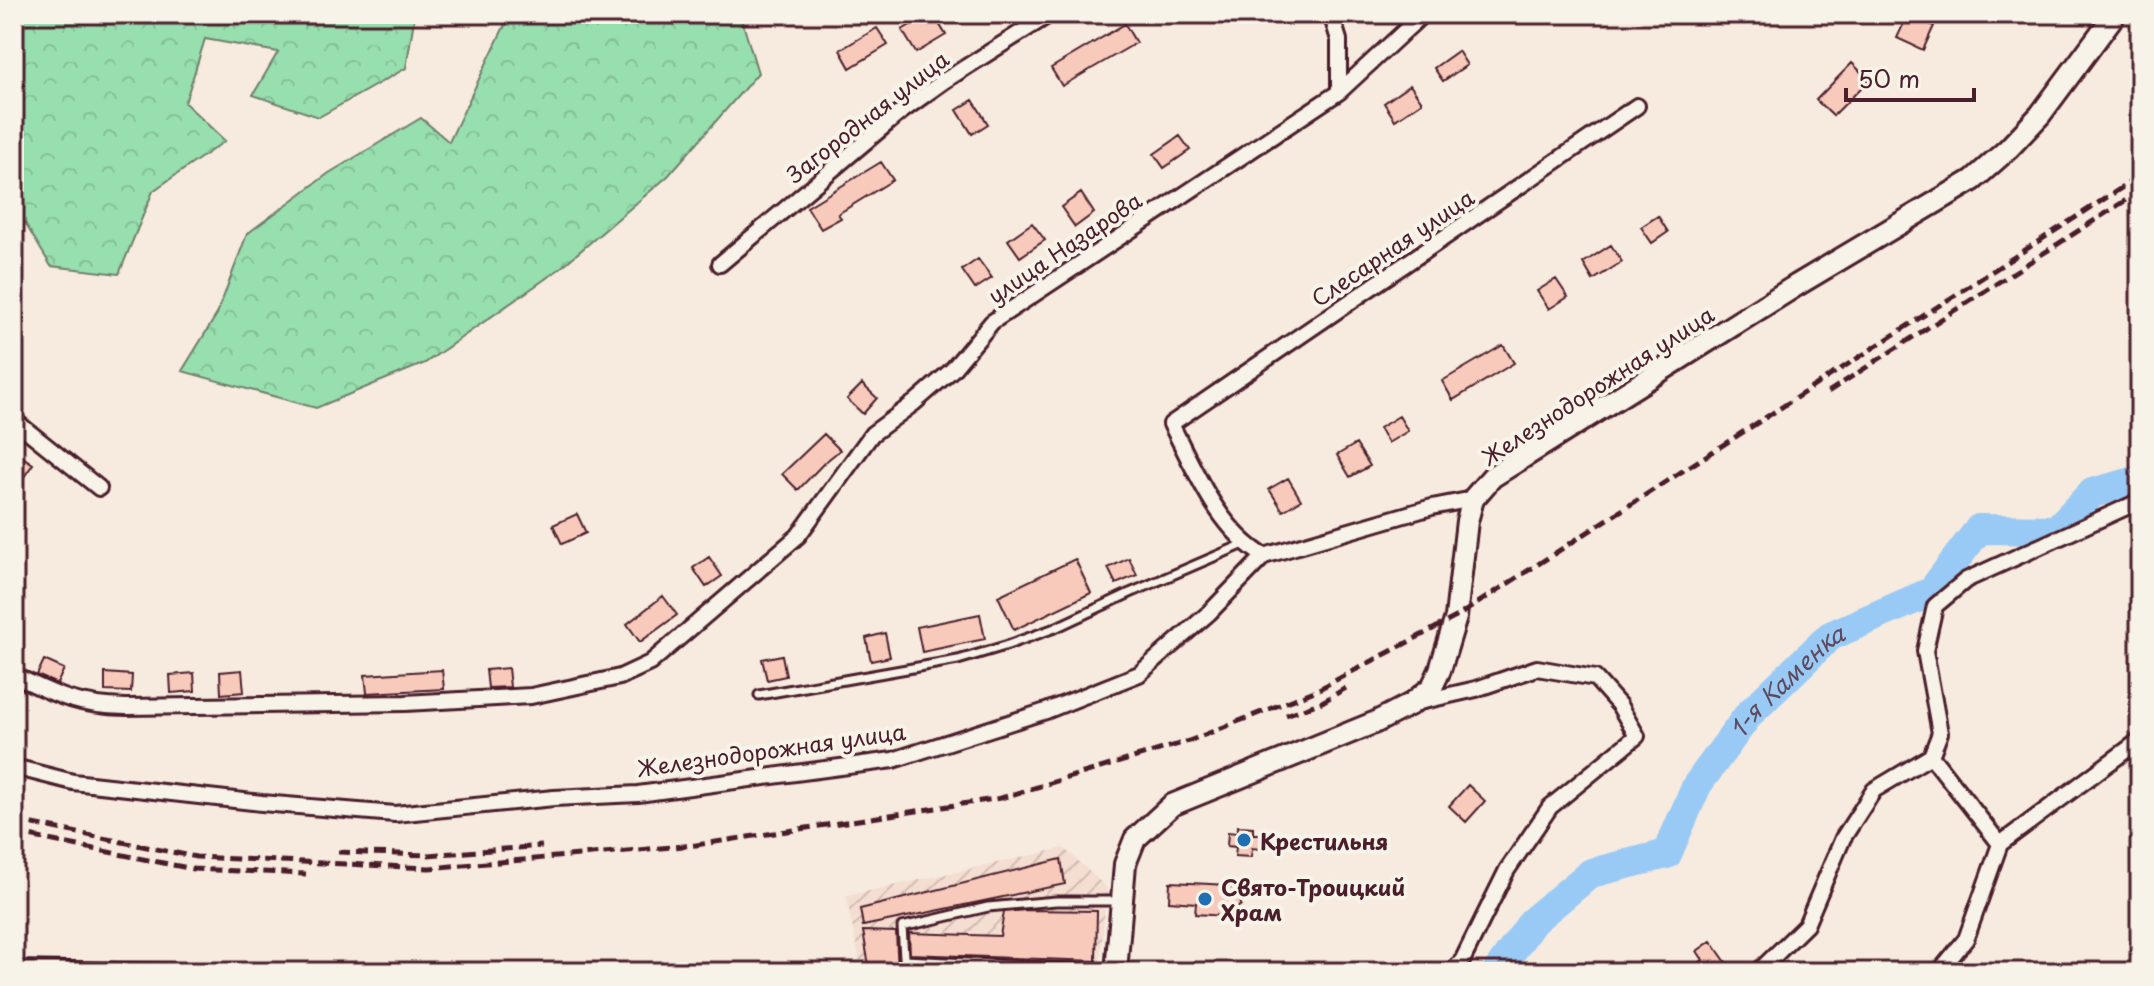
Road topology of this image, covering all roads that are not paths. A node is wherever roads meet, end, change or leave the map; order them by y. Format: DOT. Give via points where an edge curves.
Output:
graph roads {
  1 [pos="1050,14"];
  2 [pos="1331,14"];
  3 [pos="1423,14"];
  4 [pos="2115,14"];
  5 [pos="1339,92"];
  6 [pos="1637,106"];
  7 [pos="720,264"];
  8 [pos="14,420"];
  9 [pos="99,488"];
  10 [pos="1473,499"];
  11 [pos="2140,501"];
  12 [pos="1244,544"];
  13 [pos="1264,556"];
  14 [pos="14,675"];
  15 [pos="759,695"];
  16 [pos="1411,704"];
  17 [pos="2140,740"];
  18 [pos="1931,756"];
  19 [pos="14,767"];
  20 [pos="2000,844"];
  21 [pos="1122,901"];
  22 [pos="904,960"];
  23 [pos="14,969"];
  24 [pos="1116,971"];
  25 [pos="174,972"];
  26 [pos="905,972"];
  27 [pos="1451,972"];
  28 [pos="1758,972"];
  29 [pos="1939,972"];
  1 -- 7 [label="street, Загородная улица" via="902,111"];
  2 -- 5 [label="street" via="1339,40"];
  3 -- 5 [label="street, улица Назарова"];
  4 -- 10 [label="street, Железнодорожная улица" via="2040,115 1973,180 1492,477"];
  5 -- 14 [label="street, улица Назарова" via="992,322 952,370 872,434 798,536 650,663 620,677 531,696 126,707 62,699"];
  6 -- 12 [label="street, Слесарная улица" via="1171,424 1203,487"];
  8 -- 9 [label="street"];
  10 -- 13 [label="street, Железнодорожная улица"];
  10 -- 16 [label="street" via="1456,617 1440,670 1432,687"];
  11 -- 18 [label="street" via="1966,580 1935,606 1925,651 1940,733"];
  12 -- 13 [label="street"];
  12 -- 15 [label="lane" via="1005,646 958,660"];
  13 -- 19 [label="street, Железнодорожная улица" via="1139,674 1046,711 893,760 638,794 395,814 73,782"];
  16 -- 21 [label="street" via="1301,755 1172,805 1135,839 1125,864"];
  16 -- 27 [label="street" via="1537,668 1595,678 1637,736 1550,807 1507,870 1462,961"];
  17 -- 20 [label="street"];
  18 -- 20 [label="street"];
  18 -- 28 [label="street" via="1874,790 1843,838 1806,925"];
  20 -- 29 [label="street" via="1966,939"];
  21 -- 22 [label="lane" via="988,907 902,927"];
  21 -- 24 [label="street"];
  22 -- 24 [label="lane"];
  22 -- 26 [label="lane"];
  23 -- 25 [label="street"];
}
